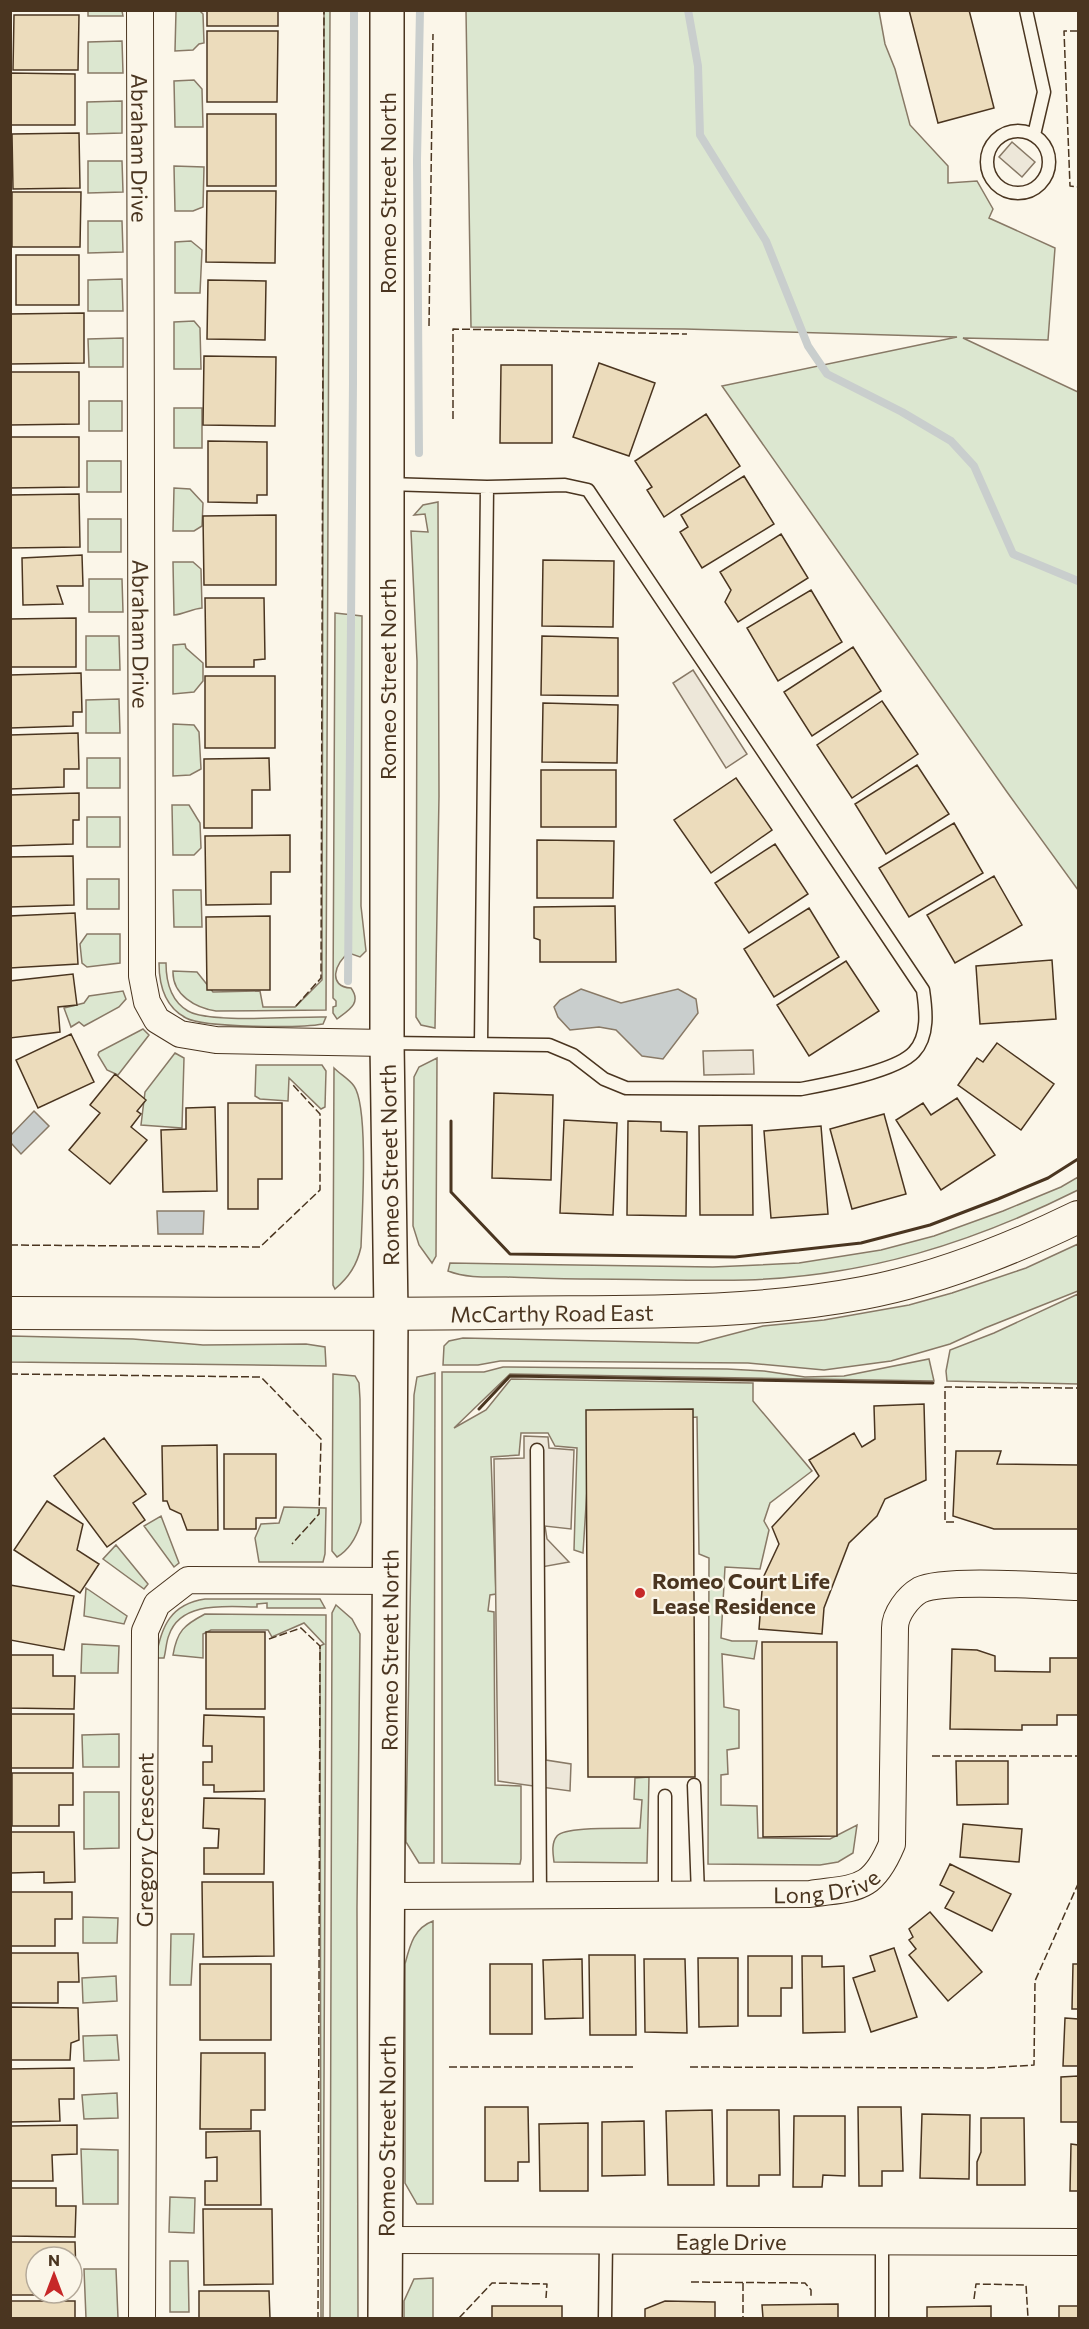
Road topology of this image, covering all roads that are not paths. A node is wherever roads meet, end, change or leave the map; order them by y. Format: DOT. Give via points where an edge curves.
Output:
graph roads {
  1 [pos="140,10"];
  2 [pos="387,10"];
  3 [pos="1026,10"];
  4 [pos="1034,135"];
  5 [pos="387,484"];
  6 [pos="487,487"];
  7 [pos="387,1043"];
  8 [pos="481,1044"];
  9 [pos="1078,1217"];
  10 [pos="10,1313"];
  11 [pos="392,1314"];
  12 [pos="537,1450"];
  13 [pos="390,1581"];
  14 [pos="1078,1587"];
  15 [pos="694,1785"];
  16 [pos="665,1796"];
  17 [pos="665,1895"];
  18 [pos="698,1895"];
  19 [pos="387,1896"];
  20 [pos="540,1896"];
  21 [pos="385,2240"];
  22 [pos="606,2241"];
  23 [pos="882,2242"];
  24 [pos="1078,2242"];
  25 [pos="142,2319"];
  26 [pos="385,2319"];
  27 [pos="605,2319"];
  28 [pos="882,2319"];
  1 -- 7 [label="street, Abraham Drive" via="142,976 147,1002 157,1020 180,1034 216,1040"];
  2 -- 5 [label="main road, Romeo Street North"];
  3 -- 4 [label="lane" via="1044,92"];
  4 -- 4 [label="lane" via="1014,131 996,139 987,157 987,168 997,185 1016,193 1043,180 1049,161 1042,142"];
  5 -- 6 [label="lane"];
  5 -- 7 [label="main road, Romeo Street North"];
  6 -- 8 [label="lane"];
  6 -- 8 [label="lane" via="565,485 588,490 594,496 923,990 926,1014 924,1035 914,1053 891,1066 801,1089 626,1088 549,1045"];
  7 -- 8 [label="lane"];
  7 -- 11 [label="main road, Romeo Street North"];
  9 -- 11 [label="street, McCarthy Road East" via="1027,1242 940,1273 865,1293 775,1306"];
  10 -- 11 [label="street, McCarthy Road East"];
  11 -- 13 [label="main road, Romeo Street North"];
  12 -- 20 [label="lane"];
  13 -- 19 [label="main road, Romeo Street North"];
  13 -- 25 [label="street, Gregory Crescent" via="188,1581 156,1604 145,1631"];
  14 -- 18 [label="street, Long Drive" via="943,1584 921,1590 906,1604 895,1623 892,1844 876,1876 854,1888 810,1894"];
  15 -- 18 [label="lane"];
  16 -- 17 [label="lane"];
  17 -- 18 [label="street, Long Drive"];
  17 -- 20 [label="street, Long Drive"];
  19 -- 20 [label="street, Long Drive"];
  19 -- 21 [label="main road, Romeo Street North"];
  21 -- 22 [label="street, Eagle Drive"];
  21 -- 26 [label="main road, Romeo Street North"];
  22 -- 23 [label="street, Eagle Drive"];
  22 -- 27 [label="lane"];
  23 -- 24 [label="street, Eagle Drive"];
  23 -- 28 [label="lane"];
}
